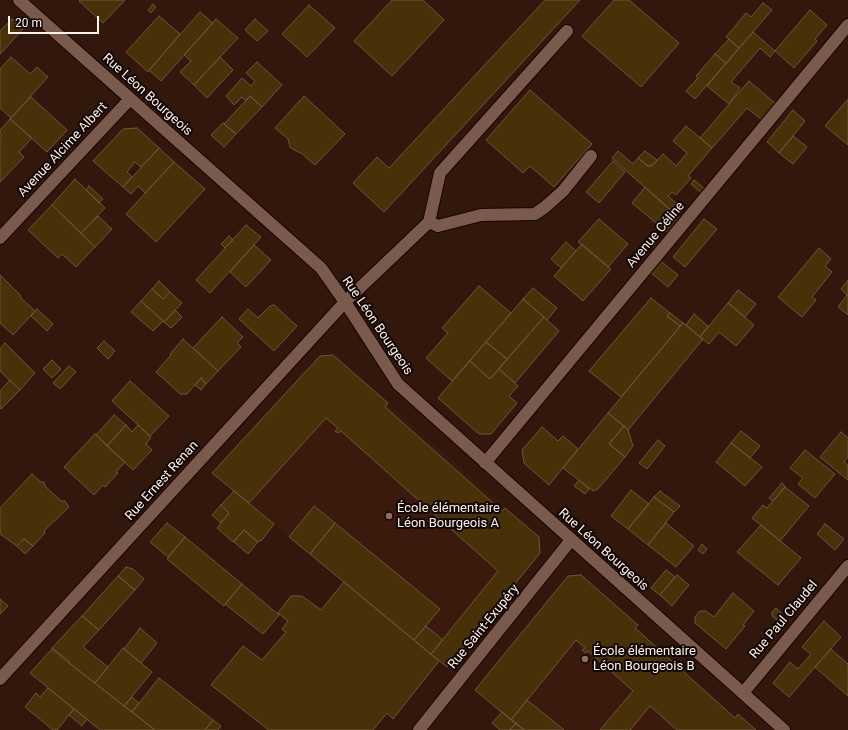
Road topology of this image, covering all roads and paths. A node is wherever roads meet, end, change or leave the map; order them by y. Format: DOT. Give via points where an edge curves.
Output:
graph roads {
  1 [pos="19,0"];
  2 [pos="848,25"];
  3 [pos="567,31"];
  4 [pos="130,99"];
  5 [pos="591,156"];
  6 [pos="429,222"];
  7 [pos="0,238"];
  8 [pos="345,302"];
  9 [pos="485,463"];
  10 [pos="571,540"];
  11 [pos="848,566"];
  12 [pos="0,679"];
  13 [pos="743,693"];
  14 [pos="419,730"];
  15 [pos="784,730"];
  1 -- 4 [label="street, Rue Léon Bourgeois"];
  2 -- 9 [label="street, Avenue Céline"];
  3 -- 6 [label="street" via="440,173"];
  4 -- 7 [label="street, Avenue Alcime Albert"];
  4 -- 8 [label="street, Rue Léon Bourgeois" via="321,268"];
  5 -- 6 [label="street" via="563,190 535,214 482,215 438,226"];
  6 -- 8 [label="street, Rue Ernest Renan"];
  8 -- 9 [label="street, Rue Léon Bourgeois" via="398,384"];
  8 -- 12 [label="street, Rue Ernest Renan"];
  9 -- 10 [label="street, Rue Léon Bourgeois"];
  10 -- 13 [label="street, Rue Léon Bourgeois"];
  10 -- 14 [label="street, Rue Saint-Exupéry"];
  11 -- 13 [label="street, Rue Paul Claudel"];
  13 -- 15 [label="street, Rue Léon Bourgeois"];
}
